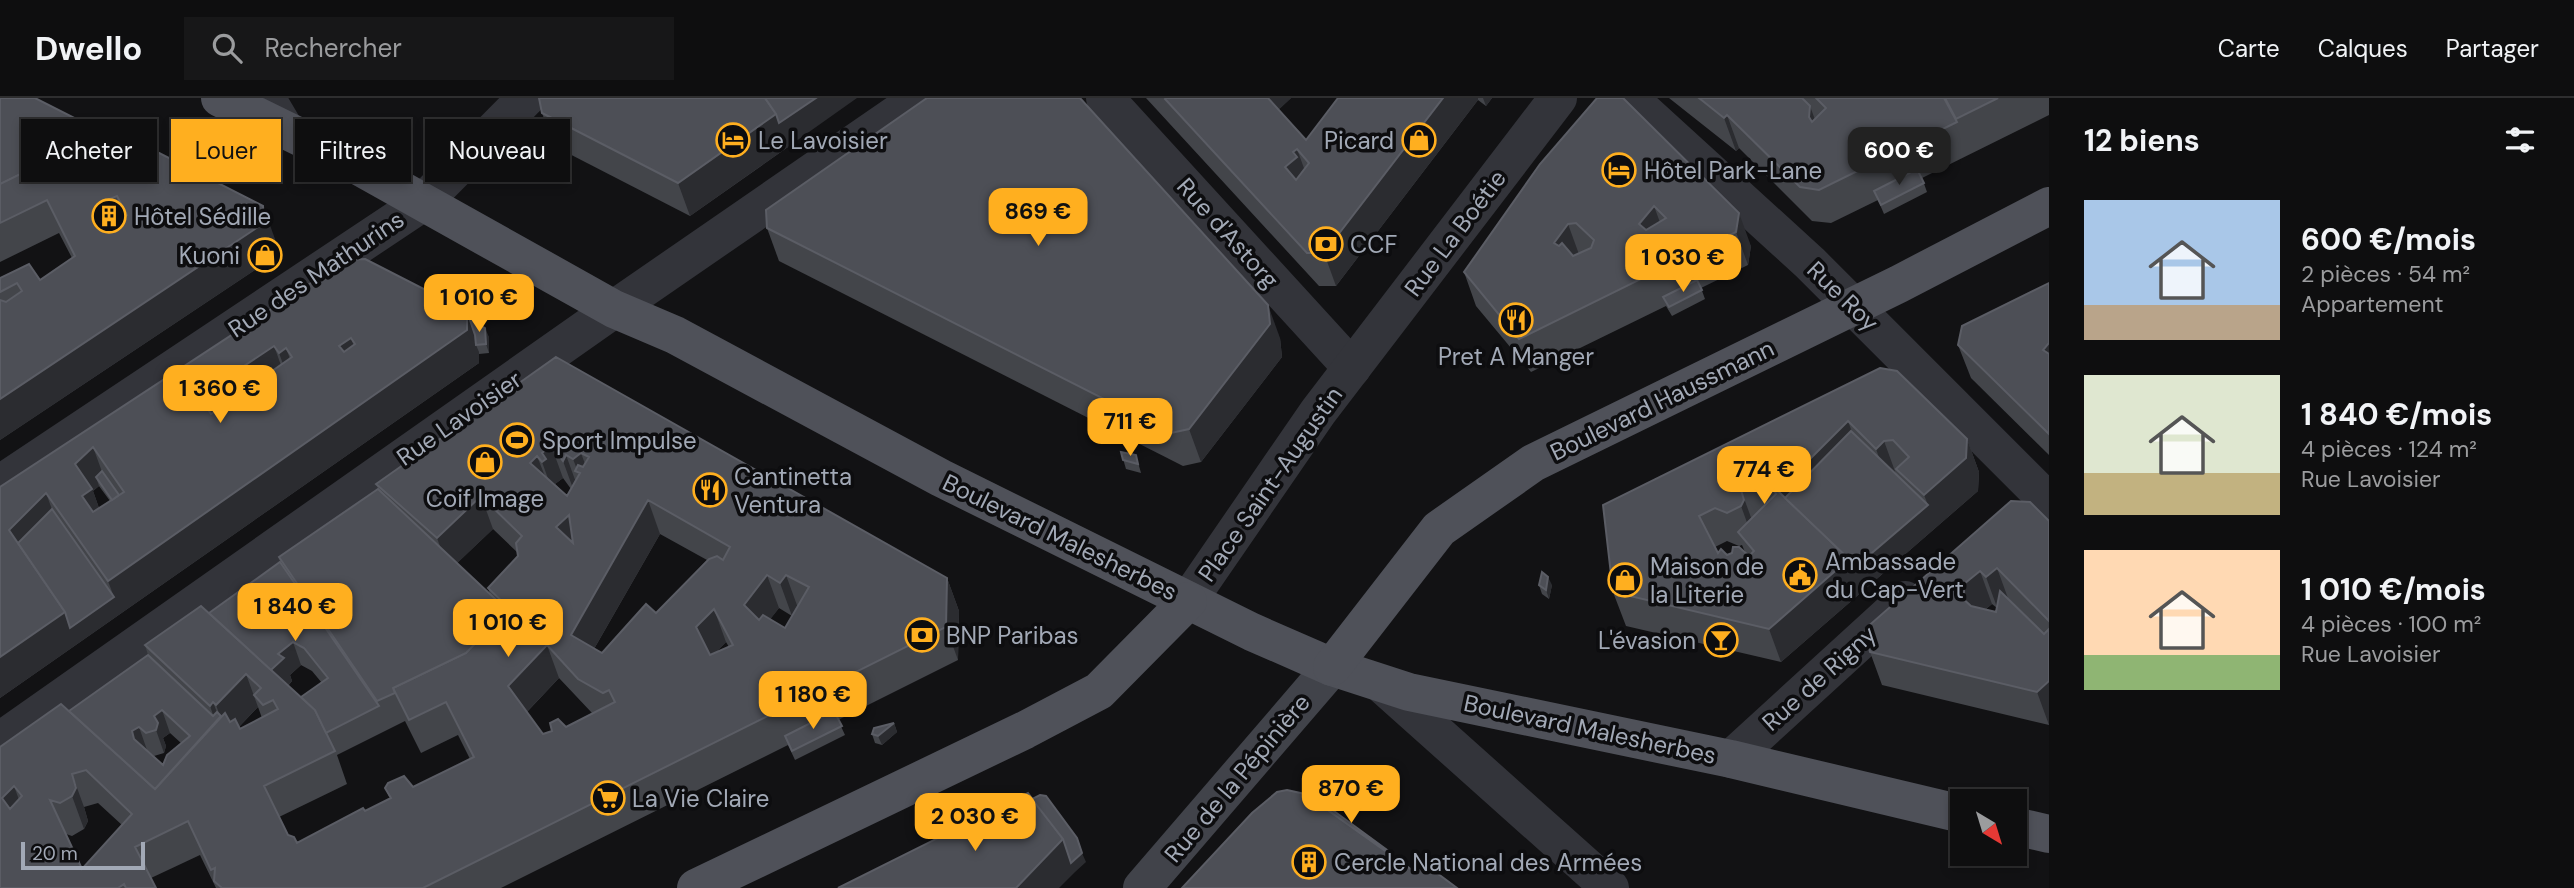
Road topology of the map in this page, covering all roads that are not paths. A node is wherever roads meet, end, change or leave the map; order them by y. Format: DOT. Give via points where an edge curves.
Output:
graph roads {
  1 [pos="220,98"];
  2 [pos="275,98"];
  3 [pos="527,98"];
  4 [pos="920,98"];
  5 [pos="1105,98"];
  6 [pos="1558,98"];
  7 [pos="1629,98"];
  8 [pos="295,130"];
  9 [pos="295,136"];
  10 [pos="386,182"];
  11 [pos="422,203"];
  12 [pos="2049,206"];
  13 [pos="1853,306"];
  14 [pos="614,309"];
  15 [pos="1352,368"];
  16 [pos="0,484"];
  17 [pos="2031,497"];
  18 [pos="1928,580"];
  19 [pos="1188,601"];
  20 [pos="1332,667"];
  21 [pos="1384,686"];
  22 [pos="0,741"];
  23 [pos="1731,759"];
  24 [pos="1950,811"];
  25 [pos="696,888"];
  26 [pos="1142,888"];
  27 [pos="1611,888"];
  1 -- 9 [label="main road, Boulevard Malesherbes"];
  2 -- 8 [label="lane"];
  3 -- 11 [label="street, Rue des Mathurins"];
  4 -- 14 [label="street, Rue Lavoisier"];
  5 -- 15 [label="street, Rue d'Astorg"];
  6 -- 15 [label="street, Rue La Boétie"];
  7 -- 13 [label="street, Rue Roy"];
  10 -- 11 [label="main road, Boulevard Malesherbes"];
  11 -- 14 [label="main road, Boulevard Malesherbes"];
  11 -- 16 [label="street, Rue des Mathurins"];
  12 -- 13 [label="main road, Boulevard Haussmann"];
  13 -- 17 [label="street, Rue Roy"];
  13 -- 20 [label="main road, Boulevard Haussmann" via="1533,463 1461,511 1417,554"];
  14 -- 19 [label="main road, Boulevard Malesherbes" via="676,335 941,478"];
  14 -- 22 [label="street, Rue Lavoisier"];
  15 -- 19 [label="street, Place Saint-Augustin"];
  18 -- 23 [label="street, Rue de Rigny"];
  19 -- 20 [label="main road, Boulevard Malesherbes"];
  19 -- 25 [label="main road" via="1099,691"];
  20 -- 21 [label="main road, Boulevard Malesherbes"];
  20 -- 26 [label="main road, Rue de la Pépinière"];
  21 -- 23 [label="main road, Boulevard Malesherbes"];
  21 -- 27 [label="street"];
  23 -- 24 [label="main road, Boulevard Malesherbes"];
}
